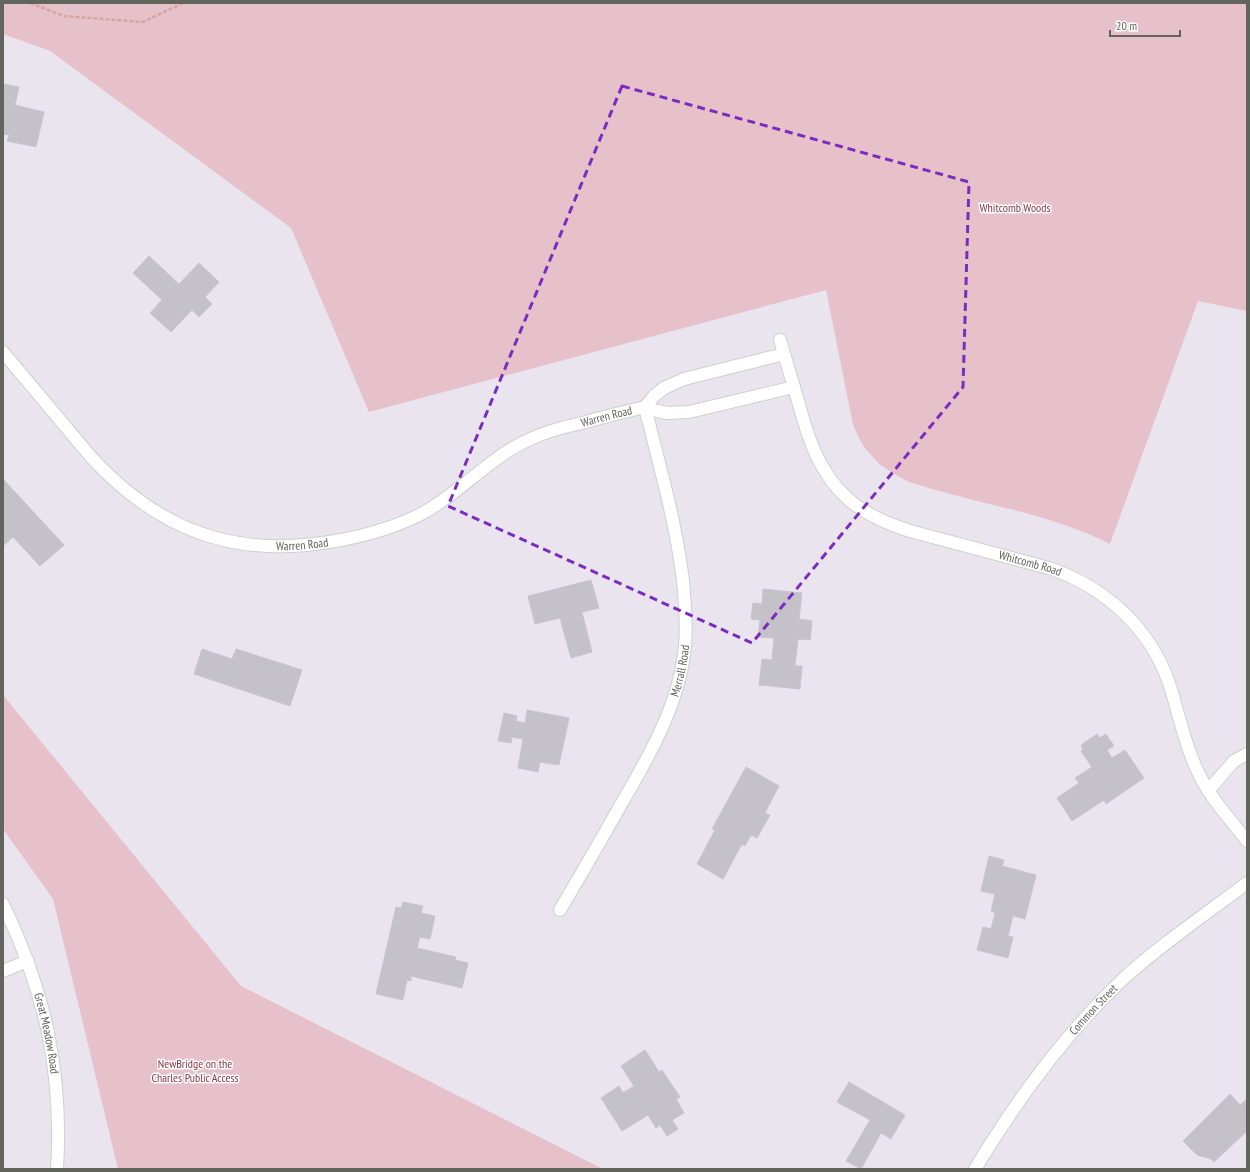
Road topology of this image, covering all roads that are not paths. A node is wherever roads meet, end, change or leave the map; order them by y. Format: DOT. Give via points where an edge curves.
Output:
graph roads {
  1 [pos="780,340"];
  2 [pos="3,352"];
  3 [pos="784,354"];
  4 [pos="794,387"];
  5 [pos="645,407"];
  6 [pos="1247,754"];
  7 [pos="1208,791"];
  8 [pos="1247,841"];
  9 [pos="1247,883"];
  10 [pos="3,904"];
  11 [pos="560,910"];
  12 [pos="28,961"];
  13 [pos="3,971"];
  14 [pos="57,1169"];
  15 [pos="975,1169"];
  1 -- 3 [label="street, Whitcomb Road"];
  2 -- 5 [label="street, Warren Road" via="104,472 138,500 192,530 230,542 259,546 284,547 328,542 394,525 435,506 500,456 527,440 558,429"];
  3 -- 4 [label="street, Whitcomb Road"];
  3 -- 5 [label="street, Warren Road" via="679,381 659,392"];
  4 -- 5 [label="street, Warren Road" via="689,412 668,413"];
  4 -- 7 [label="street, Whitcomb Road" via="817,459 837,487 862,509 876,518 910,531 1069,575 1104,595 1119,608 1143,635 1162,667 1191,757"];
  5 -- 11 [label="street, Merrall Road" via="679,553 686,624 682,666 670,707 652,748"];
  6 -- 7 [label="street" via="1234,761"];
  7 -- 8 [label="street, Whitcomb Road"];
  9 -- 15 [label="street, Common Street" via="1148,958 1099,1003 1054,1054"];
  10 -- 12 [label="street, Great Meadow Road"];
  12 -- 13 [label="street"];
  12 -- 14 [label="street, Great Meadow Road" via="46,1021 56,1076 59,1120"];
}
